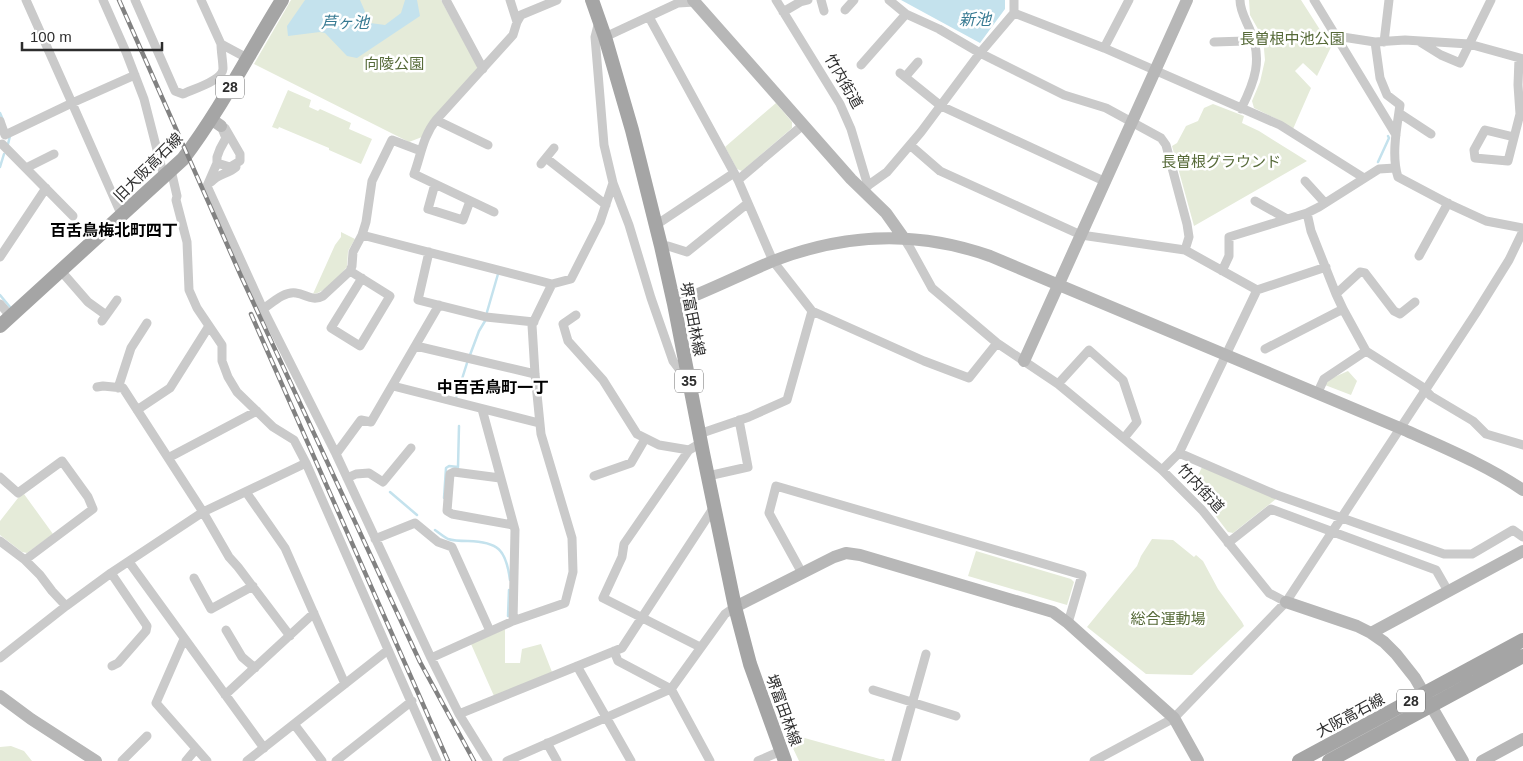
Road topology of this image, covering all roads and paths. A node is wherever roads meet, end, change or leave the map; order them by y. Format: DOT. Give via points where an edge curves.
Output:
graph roads {
  1 [pos="26,0"];
  2 [pos="103,0"];
  3 [pos="135,0"];
  4 [pos="201,0"];
  5 [pos="282,0"];
  6 [pos="446,0"];
  7 [pos="510,0"];
  8 [pos="592,0"];
  9 [pos="776,0"];
  10 [pos="808,0"];
  11 [pos="821,0"];
  12 [pos="854,0"];
  13 [pos="888,0"];
  14 [pos="1014,0"];
  15 [pos="1129,0"];
  16 [pos="1187,0"];
  17 [pos="1240,0"];
  18 [pos="1314,0"];
  19 [pos="1389,0"];
  20 [pos="1491,0"];
  21 [pos="553,1"];
  22 [pos="694,1"];
  23 [pos="845,10"];
  24 [pos="824,11"];
  25 [pos="783,12"];
  26 [pos="1014,13"];
  27 [pos="906,14"];
  28 [pos="649,18"];
  29 [pos="599,21"];
  30 [pos="517,22"];
  31 [pos="1336,36"];
  32 [pos="605,37"];
  33 [pos="1254,40"];
  34 [pos="1418,41"];
  35 [pos="1214,42"];
  36 [pos="1380,42"];
  37 [pos="220,44"];
  38 [pos="1469,44"];
  39 [pos="1104,48"];
  40 [pos="980,53"];
  41 [pos="246,58"];
  42 [pos="1521,59"];
  43 [pos="918,62"];
  44 [pos="862,65"];
  45 [pos="483,69"];
  46 [pos="1156,71"];
  47 [pos="135,75"];
  48 [pos="72,104"];
  49 [pos="941,106"];
  50 [pos="1241,109"];
  51 [pos="1399,113"];
  52 [pos="1521,114"];
  53 [pos="436,120"];
  54 [pos="1133,121"];
  55 [pos="216,122"];
  56 [pos="803,125"];
  57 [pos="2,128"];
  58 [pos="1396,134"];
  59 [pos="1431,134"];
  60 [pos="1514,137"];
  61 [pos="488,145"];
  62 [pos="910,145"];
  63 [pos="1,148"];
  64 [pos="554,148"];
  65 [pos="421,151"];
  66 [pos="54,154"];
  67 [pos="240,161"];
  68 [pos="217,163"];
  69 [pos="26,168"];
  70 [pos="1395,168"];
  71 [pos="168,174"];
  72 [pos="736,177"];
  73 [pos="1364,178"];
  74 [pos="1305,181"];
  75 [pos="1106,182"];
  76 [pos="613,183"];
  77 [pos="435,184"];
  78 [pos="207,186"];
  79 [pos="46,188"];
  80 [pos="866,188"];
  81 [pos="470,201"];
  82 [pos="1255,201"];
  83 [pos="748,203"];
  84 [pos="1326,203"];
  85 [pos="1448,203"];
  86 [pos="606,205"];
  87 [pos="494,212"];
  88 [pos="1306,213"];
  89 [pos="73,216"];
  90 [pos="122,216"];
  91 [pos="1287,219"];
  92 [pos="656,224"];
  93 [pos="1523,229"];
  94 [pos="362,235"];
  95 [pos="1081,235"];
  96 [pos="902,237"];
  97 [pos="662,246"];
  98 [pos="1185,250"];
  99 [pos="429,252"];
  100 [pos="1419,256"];
  101 [pos="0,257"];
  102 [pos="773,261"];
  103 [pos="1326,267"];
  104 [pos="61,271"];
  105 [pos="350,271"];
  106 [pos="1222,271"];
  107 [pos="362,278"];
  108 [pos="552,284"];
  109 [pos="1058,286"];
  110 [pos="1257,290"];
  111 [pos="1336,294"];
  112 [pos="117,300"];
  113 [pos="1415,302"];
  114 [pos="0,304"];
  115 [pos="674,304"];
  116 [pos="438,305"];
  117 [pos="263,309"];
  118 [pos="1343,309"];
  119 [pos="812,311"];
  120 [pos="576,316"];
  121 [pos="5,322"];
  122 [pos="534,322"];
  123 [pos="147,323"];
  124 [pos="209,326"];
  125 [pos="997,343"];
  126 [pos="416,346"];
  127 [pos="1265,349"];
  128 [pos="1366,351"];
  129 [pos="1225,356"];
  130 [pos="1024,361"];
  131 [pos="535,374"];
  132 [pos="689,382"];
  133 [pos="1058,384"];
  134 [pos="392,386"];
  135 [pos="97,387"];
  136 [pos="118,388"];
  137 [pos="1426,391"];
  138 [pos="1317,394"];
  139 [pos="482,409"];
  140 [pos="137,410"];
  141 [pos="257,411"];
  142 [pos="739,420"];
  143 [pos="539,423"];
  144 [pos="1400,428"];
  145 [pos="645,438"];
  146 [pos="1124,438"];
  147 [pos="696,442"];
  148 [pos="1523,445"];
  149 [pos="411,448"];
  150 [pos="1179,453"];
  151 [pos="336,454"];
  152 [pos="168,458"];
  153 [pos="306,463"];
  154 [pos="1162,470"];
  155 [pos="594,476"];
  156 [pos="708,476"];
  157 [pos="0,477"];
  158 [pos="347,478"];
  159 [pos="500,478"];
  160 [pos="1523,490"];
  161 [pos="246,492"];
  162 [pos="714,507"];
  163 [pos="203,512"];
  164 [pos="1342,518"];
  165 [pos="513,525"];
  166 [pos="1333,532"];
  167 [pos="1523,537"];
  168 [pos="376,539"];
  169 [pos="0,541"];
  170 [pos="1228,543"];
  171 [pos="1523,551"];
  172 [pos="25,560"];
  173 [pos="129,562"];
  174 [pos="802,573"];
  175 [pos="111,574"];
  176 [pos="194,578"];
  177 [pos="252,586"];
  178 [pos="1448,592"];
  179 [pos="1286,602"];
  180 [pos="66,606"];
  181 [pos="735,607"];
  182 [pos="314,613"];
  183 [pos="641,618"];
  184 [pos="513,621"];
  185 [pos="1068,623"];
  186 [pos="226,630"];
  187 [pos="490,631"];
  188 [pos="1371,633"];
  189 [pos="290,636"];
  190 [pos="184,639"];
  191 [pos="1523,640"];
  192 [pos="700,647"];
  193 [pos="388,650"];
  194 [pos="614,651"];
  195 [pos="926,654"];
  196 [pos="1523,656"];
  197 [pos="0,658"];
  198 [pos="431,658"];
  199 [pos="112,666"];
  200 [pos="577,666"];
  201 [pos="255,668"];
  202 [pos="345,684"];
  203 [pos="671,689"];
  204 [pos="873,690"];
  205 [pos="225,695"];
  206 [pos="0,696"];
  207 [pos="1427,700"];
  208 [pos="412,701"];
  209 [pos="912,702"];
  210 [pos="460,714"];
  211 [pos="956,716"];
  212 [pos="606,718"];
  213 [pos="1174,718"];
  214 [pos="294,724"];
  215 [pos="147,736"];
  216 [pos="1523,739"];
  217 [pos="547,743"];
  218 [pos="264,748"];
  219 [pos="196,749"];
  220 [pos="783,756"];
  221 [pos="436,758"];
  222 [pos="96,761"];
  223 [pos="122,761"];
  224 [pos="186,761"];
  225 [pos="206,761"];
  226 [pos="247,761"];
  227 [pos="322,761"];
  228 [pos="336,761"];
  229 [pos="426,761"];
  230 [pos="488,761"];
  231 [pos="507,761"];
  232 [pos="557,761"];
  233 [pos="630,761"];
  234 [pos="710,761"];
  235 [pos="758,761"];
  236 [pos="896,761"];
  237 [pos="1094,761"];
  238 [pos="1198,761"];
  239 [pos="1299,761"];
  240 [pos="1329,761"];
  241 [pos="1463,761"];
  242 [pos="1482,761"];
  1 -- 48 [label="street"];
  2 -- 47 [label="street"];
  3 -- 37 [label="street" via="175,91 183,94 221,75"];
  4 -- 37 [label="street"];
  5 -- 41 [label="main road, 旧大阪高石線 / 28"];
  6 -- 45 [label="street"];
  7 -- 30 [label="street"];
  8 -- 29 [label="main road, 堺富田林線 / 35"];
  9 -- 25 [label="street, 竹内街道"];
  10 -- 25 [label="street"];
  11 -- 24 [label="street"];
  12 -- 23 [label="street"];
  13 -- 27 [label="street"];
  14 -- 26 [label="street"];
  15 -- 39 [label="street"];
  16 -- 46 [label="street"];
  17 -- 33 [label="street"];
  18 -- 31 [label="street"];
  19 -- 36 [label="street"];
  20 -- 38 [label="street"];
  21 -- 30 [label="street" via="521,15"];
  22 -- 28 [label="street" via="678,3"];
  22 -- 56 [label="street"];
  25 -- 80 [label="street, 竹内街道" via="840,104 851,129"];
  26 -- 39 [label="street"];
  26 -- 40 [label="street"];
  27 -- 40 [label="street" via="940,29"];
  27 -- 44 [label="street"];
  28 -- 32 [label="street"];
  28 -- 72 [label="street"];
  29 -- 32 [label="main road, 堺富田林線 / 35"];
  29 -- 76 [label="street" via="594,37 604,145"];
  30 -- 45 [label="street" via="513,35"];
  31 -- 36 [label="street"];
  31 -- 58 [label="street"];
  32 -- 92 [label="main road, 堺富田林線 / 35"];
  33 -- 35 [label="street"];
  33 -- 50 [label="street" via="1257,62 1254,81"];
  34 -- 36 [label="street"];
  34 -- 38 [label="street"];
  34 -- 38 [label="street" via="1460,63"];
  36 -- 51 [label="street" via="1380,78 1388,95 1400,104"];
  37 -- 41 [label="street"];
  38 -- 42 [label="street"];
  39 -- 46 [label="street"];
  40 -- 49 [label="street"];
  40 -- 54 [label="street" via="1064,95 1106,108"];
  41 -- 55 [label="main road, 旧大阪高石線 / 28"];
  42 -- 52 [label="street" via="1518,86"];
  43 -- 49 [label="street" via="903,75"];
  45 -- 53 [label="street"];
  46 -- 50 [label="street"];
  46 -- 54 [label="street"];
  47 -- 48 [label="street"];
  47 -- 71 [label="street"];
  48 -- 57 [label="street"];
  48 -- 90 [label="street"];
  49 -- 62 [label="street"];
  49 -- 75 [label="street"];
  50 -- 73 [label="street" via="1280,125"];
  51 -- 58 [label="street"];
  51 -- 59 [label="street"];
  52 -- 60 [label="street"];
  53 -- 61 [label="street"];
  53 -- 65 [label="street"];
  54 -- 75 [label="street"];
  54 -- 98 [label="street" via="1161,138 1166,145 1188,231"];
  55 -- 67 [label="street" via="226,129 235,143"];
  55 -- 68 [label="street" via="226,138"];
  55 -- 71 [label="main road, 旧大阪高石線 / 28"];
  56 -- 72 [label="street"];
  56 -- 80 [label="street" via="851,179"];
  57 -- 63 [label="street"];
  58 -- 70 [label="street"];
  60 -- 60 [label="street" via="1508,161 1475,158 1474,150 1485,130"];
  62 -- 80 [label="street" via="887,172"];
  62 -- 95 [label="street" via="940,171"];
  63 -- 69 [label="street"];
  64 -- 86 [label="street" via="543,161"];
  65 -- 77 [label="street" via="414,174"];
  65 -- 94 [label="street" via="392,140 372,180"];
  66 -- 69 [label="street"];
  67 -- 68 [label="street" via="230,167"];
  67 -- 78 [label="street" via="234,170 217,176"];
  68 -- 78 [label="street"];
  69 -- 79 [label="street"];
  70 -- 73 [label="street" via="1379,169"];
  70 -- 85 [label="street" via="1398,177"];
  71 -- 90 [label="main road, 旧大阪高石線 / 28"];
  71 -- 124 [label="street" via="177,196 186,242 190,290"];
  72 -- 83 [label="street"];
  72 -- 92 [label="street"];
  73 -- 84 [label="street"];
  74 -- 84 [label="street"];
  75 -- 95 [label="street"];
  76 -- 86 [label="street"];
  76 -- 132 [label="street" via="673,361"];
  77 -- 81 [label="street"];
  77 -- 81 [label="street" via="428,209 463,220"];
  78 -- 117 [label="street"];
  79 -- 89 [label="street"];
  79 -- 101 [label="street"];
  80 -- 96 [label="street"];
  81 -- 87 [label="street"];
  82 -- 91 [label="street"];
  83 -- 97 [label="street" via="686,252"];
  83 -- 102 [label="street"];
  84 -- 88 [label="street"];
  85 -- 93 [label="street" via="1486,220"];
  85 -- 100 [label="street"];
  86 -- 108 [label="street" via="571,279"];
  88 -- 91 [label="street"];
  88 -- 103 [label="street"];
  90 -- 104 [label="main road, 旧大阪高石線 / 28"];
  91 -- 106 [label="street" via="1229,237 1229,256"];
  92 -- 97 [label="main road, 堺富田林線 / 35"];
  93 -- 137 [label="street" via="1509,260"];
  94 -- 99 [label="street"];
  94 -- 105 [label="street" via="353,252"];
  95 -- 98 [label="street"];
  95 -- 109 [label="street"];
  96 -- 102 [label="street" via="846,241"];
  96 -- 109 [label="street" via="974,251"];
  96 -- 125 [label="street, 竹内街道" via="932,288"];
  97 -- 115 [label="main road, 堺富田林線 / 35"];
  98 -- 106 [label="street"];
  99 -- 108 [label="street"];
  99 -- 116 [label="street" via="418,300"];
  102 -- 115 [label="street"];
  102 -- 119 [label="street"];
  103 -- 110 [label="street"];
  103 -- 111 [label="street"];
  104 -- 112 [label="street" via="104,318"];
  104 -- 121 [label="main road, 旧大阪高石線 / 28"];
  105 -- 107 [label="street"];
  105 -- 117 [label="street" via="318,298 295,292"];
  106 -- 110 [label="street"];
  107 -- 107 [label="street" via="331,328 360,346 390,296"];
  108 -- 122 [label="street"];
  109 -- 129 [label="street"];
  109 -- 130 [label="street"];
  110 -- 129 [label="street"];
  111 -- 113 [label="street" via="1360,272 1365,273 1394,311 1400,314"];
  111 -- 118 [label="street"];
  114 -- 121 [label="street"];
  115 -- 132 [label="main road, 堺富田林線 / 35"];
  116 -- 122 [label="street" via="486,317"];
  116 -- 126 [label="street"];
  117 -- 151 [label="street"];
  118 -- 127 [label="street"];
  118 -- 128 [label="street"];
  119 -- 125 [label="street" via="924,362 969,378"];
  119 -- 142 [label="street" via="787,400"];
  120 -- 145 [label="street" via="563,324 568,341 603,380 637,434"];
  122 -- 131 [label="street"];
  123 -- 136 [label="street" via="131,348"];
  124 -- 140 [label="street" via="170,388"];
  124 -- 141 [label="street" via="222,344 222,361 228,377 237,392"];
  125 -- 130 [label="street, 竹内街道"];
  126 -- 131 [label="street"];
  126 -- 134 [label="street"];
  128 -- 137 [label="street"];
  128 -- 138 [label="street" via="1324,378"];
  129 -- 138 [label="street"];
  129 -- 150 [label="street"];
  130 -- 133 [label="street, 竹内街道"];
  131 -- 143 [label="street"];
  132 -- 147 [label="main road, 堺富田林線 / 35"];
  133 -- 146 [label="street, 竹内街道"];
  133 -- 146 [label="street" via="1089,350 1123,380 1137,422"];
  134 -- 139 [label="street"];
  134 -- 151 [label="street" via="371,422 361,420"];
  135 -- 136 [label="street"];
  136 -- 140 [label="street" via="123,388"];
  137 -- 144 [label="street"];
  137 -- 148 [label="street" via="1473,421 1486,434"];
  138 -- 144 [label="street"];
  139 -- 143 [label="street"];
  139 -- 159 [label="street"];
  140 -- 152 [label="street"];
  141 -- 152 [label="street"];
  141 -- 153 [label="street" via="272,426 294,440"];
  142 -- 147 [label="street"];
  142 -- 156 [label="street" via="748,467"];
  143 -- 184 [label="street" via="572,538 572,572 565,603"];
  144 -- 160 [label="street" via="1469,458"];
  144 -- 164 [label="street"];
  145 -- 147 [label="street" via="659,445"];
  145 -- 155 [label="street" via="632,463"];
  146 -- 154 [label="street, 竹内街道"];
  147 -- 156 [label="main road, 堺富田林線 / 35"];
  147 -- 183 [label="street" via="624,544 622,557 603,598"];
  149 -- 158 [label="street" via="383,482 369,472"];
  150 -- 154 [label="street"];
  150 -- 164 [label="street" via="1274,494"];
  151 -- 158 [label="street"];
  152 -- 163 [label="street"];
  153 -- 161 [label="street"];
  153 -- 193 [label="street"];
  154 -- 170 [label="street, 竹内街道" via="1202,510"];
  156 -- 162 [label="main road, 堺富田林線 / 35"];
  157 -- 172 [label="street" via="18,493 62,461 93,509"];
  158 -- 168 [label="street"];
  159 -- 165 [label="street"];
  159 -- 165 [label="street" via="450,474 447,511"];
  161 -- 163 [label="street"];
  161 -- 182 [label="street" via="285,548"];
  162 -- 181 [label="main road, 堺富田林線 / 35"];
  162 -- 183 [label="street"];
  163 -- 173 [label="street"];
  163 -- 177 [label="street" via="229,557"];
  164 -- 166 [label="street"];
  164 -- 167 [label="street" via="1444,554 1472,554 1513,530"];
  165 -- 184 [label="street"];
  166 -- 170 [label="street" via="1271,509"];
  166 -- 178 [label="street" via="1436,570"];
  166 -- 179 [label="street"];
  168 -- 187 [label="street" via="415,523 438,542 452,547"];
  168 -- 198 [label="street"];
  169 -- 172 [label="street"];
  170 -- 179 [label="street, 竹内街道" via="1269,593"];
  171 -- 178 [label="street"];
  172 -- 180 [label="street"];
  173 -- 175 [label="street"];
  173 -- 190 [label="street"];
  174 -- 181 [label="street"];
  174 -- 185 [label="street" via="846,553 1052,612"];
  174 -- 185 [label="street" via="769,513 776,486 1082,575"];
  175 -- 180 [label="street"];
  175 -- 199 [label="street" via="147,626 146,631"];
  176 -- 177 [label="street" via="211,609"];
  177 -- 189 [label="street"];
  178 -- 188 [label="street"];
  179 -- 188 [label="street, 竹内街道"];
  179 -- 213 [label="street"];
  180 -- 197 [label="street"];
  181 -- 192 [label="street" via="725,614"];
  181 -- 220 [label="main road, 堺富田林線 / 35" via="750,664"];
  182 -- 189 [label="street"];
  182 -- 202 [label="street"];
  183 -- 192 [label="street"];
  183 -- 194 [label="street" via="622,648"];
  184 -- 187 [label="street"];
  185 -- 213 [label="street"];
  186 -- 201 [label="street" via="242,657"];
  187 -- 198 [label="street"];
  188 -- 207 [label="street, 竹内街道" via="1396,654"];
  189 -- 201 [label="street"];
  190 -- 205 [label="street"];
  190 -- 219 [label="street" via="156,703"];
  191 -- 207 [label="main road, 大阪高石線 / 28"];
  192 -- 203 [label="street"];
  193 -- 202 [label="street"];
  193 -- 208 [label="street"];
  194 -- 200 [label="street"];
  194 -- 203 [label="street" via="618,661"];
  195 -- 209 [label="street"];
  196 -- 207 [label="main road, 大阪高石線 / 28"];
  198 -- 210 [label="street"];
  200 -- 210 [label="street"];
  200 -- 212 [label="street"];
  201 -- 205 [label="street"];
  202 -- 214 [label="street"];
  203 -- 212 [label="street"];
  203 -- 234 [label="street"];
  204 -- 209 [label="street"];
  205 -- 218 [label="street"];
  206 -- 222 [label="street"];
  207 -- 239 [label="main road, 大阪高石線 / 28"];
  207 -- 240 [label="main road, 大阪高石線 / 28"];
  207 -- 241 [label="street, 竹内街道"];
  208 -- 221 [label="street"];
  208 -- 228 [label="street"];
  209 -- 211 [label="street"];
  209 -- 236 [label="street"];
  210 -- 230 [label="street"];
  212 -- 217 [label="street"];
  212 -- 233 [label="street"];
  213 -- 237 [label="street"];
  213 -- 238 [label="street"];
  214 -- 218 [label="street"];
  214 -- 227 [label="street"];
  215 -- 223 [label="street"];
  216 -- 242 [label="street"];
  217 -- 231 [label="street"];
  217 -- 232 [label="street"];
  218 -- 226 [label="street"];
  219 -- 224 [label="street"];
  219 -- 225 [label="street"];
  220 -- 235 [label="street"];
  221 -- 229 [label="street"];
}
